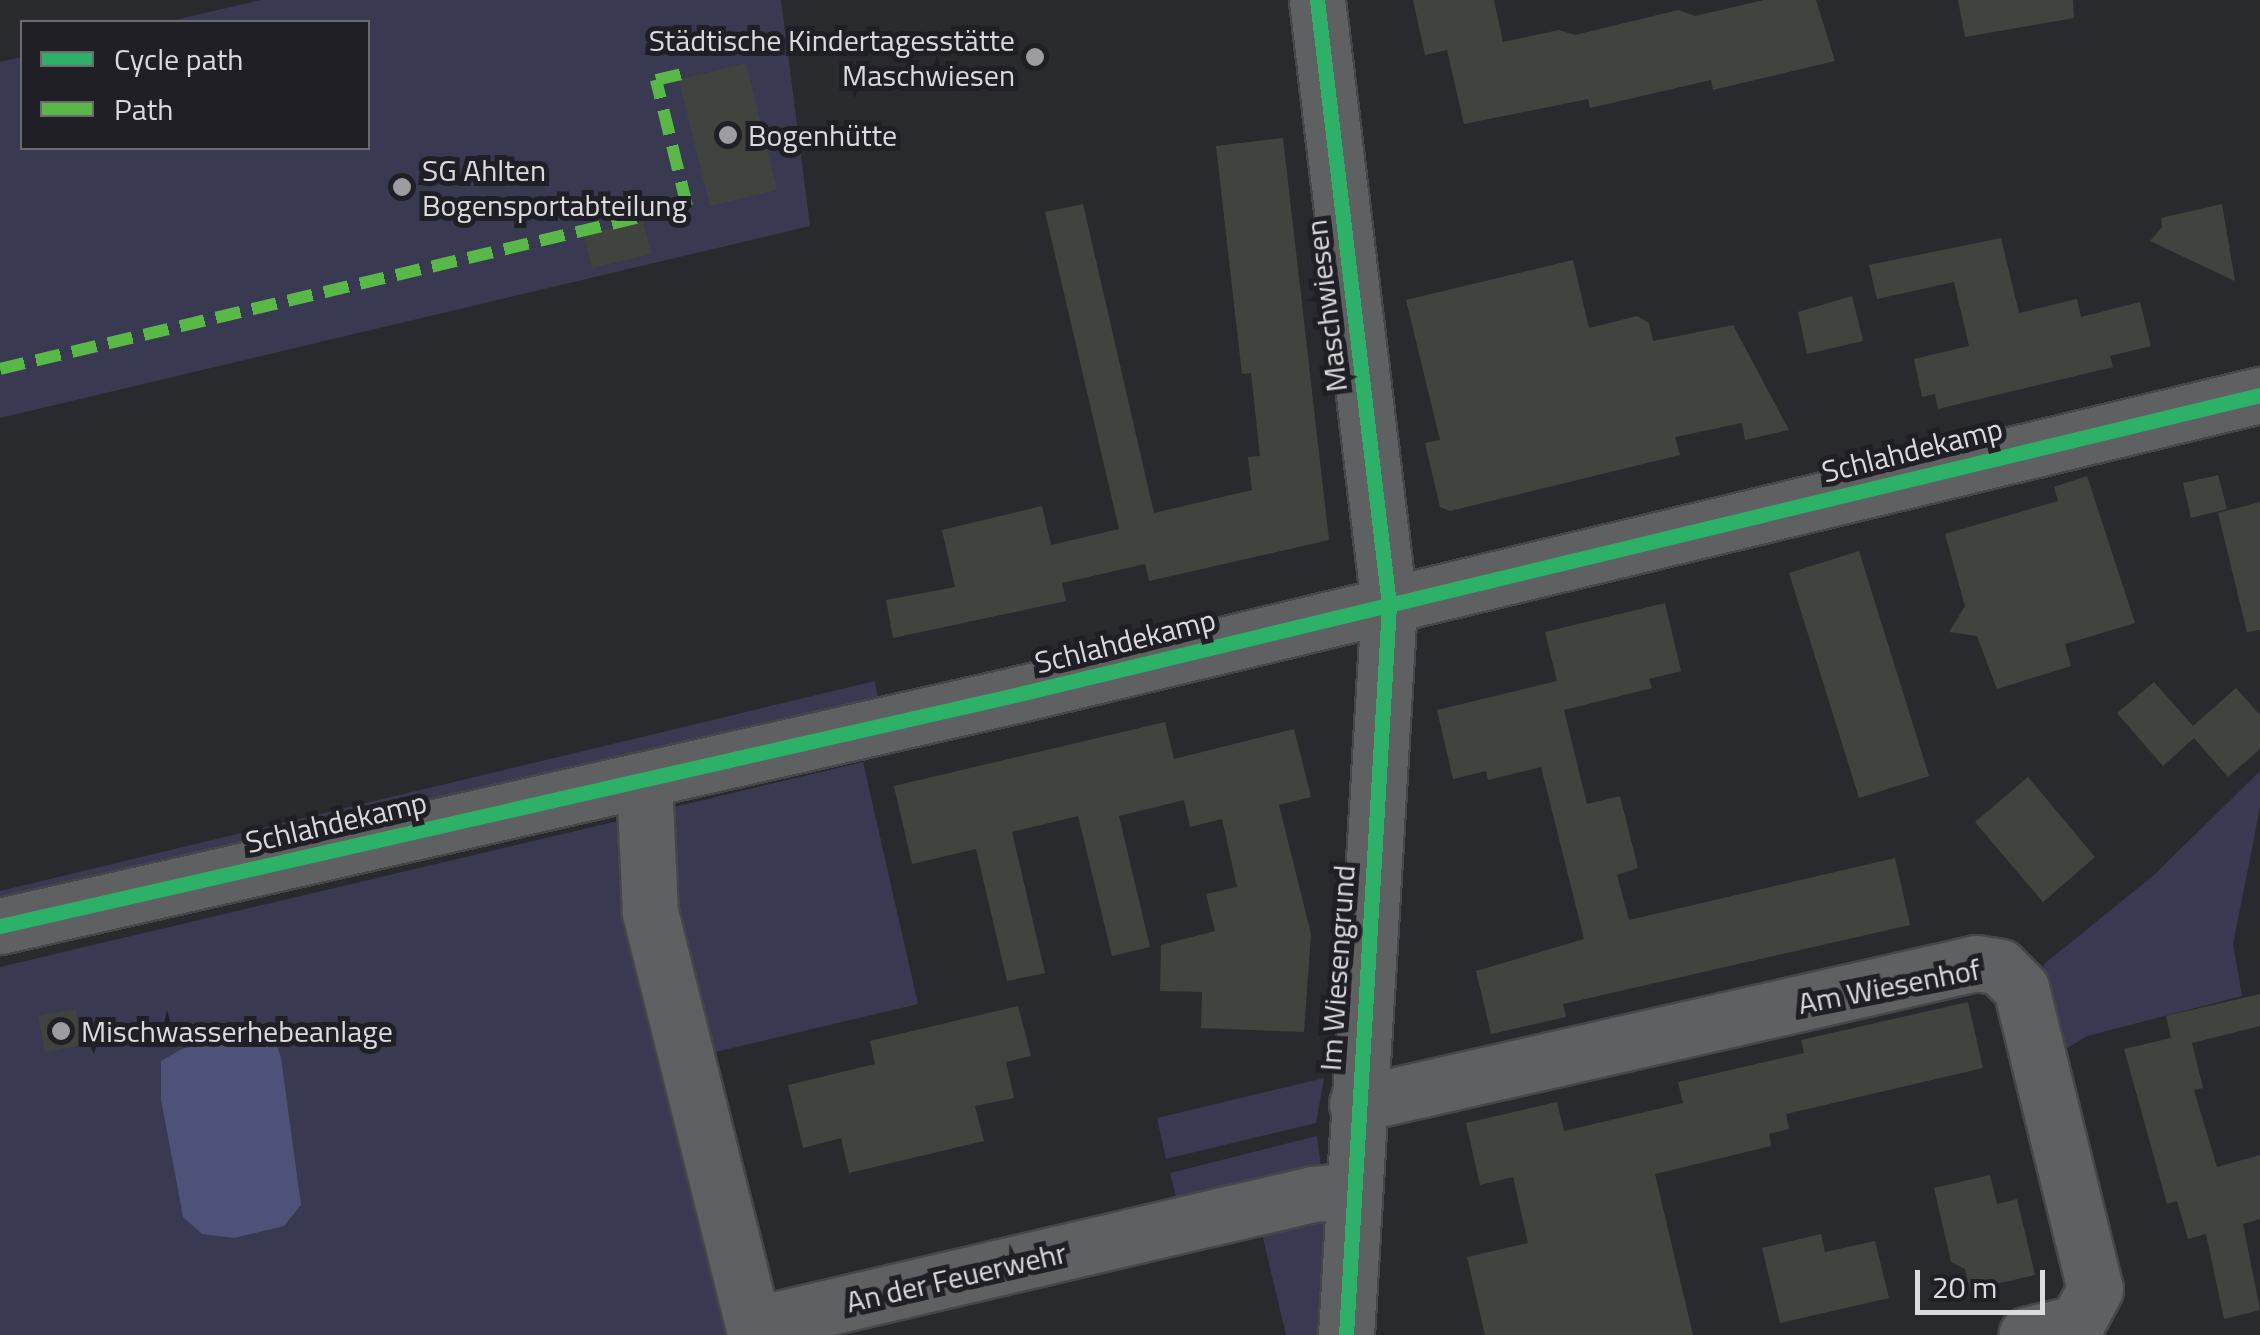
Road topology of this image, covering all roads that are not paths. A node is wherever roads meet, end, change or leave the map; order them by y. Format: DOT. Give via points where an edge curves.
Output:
graph roads {
  1 [pos="1317,0"];
  2 [pos="2260,396"];
  3 [pos="1389,605"];
  4 [pos="644,781"];
  5 [pos="0,926"];
  6 [pos="1357,1104"];
  7 [pos="1352,1192"];
  8 [pos="1346,1335"];
  9 [pos="2026,1335"];
  1 -- 3 [label="street, Maschwiesen"];
  2 -- 3 [label="street, Schlahdekamp"];
  3 -- 4 [label="street, Schlahdekamp"];
  3 -- 6 [label="street, Im Wiesengrund"];
  4 -- 5 [label="street, Schlahdekamp"];
  4 -- 7 [label="street, An der Feuerwehr" via="650,912 754,1325 1313,1194"];
  6 -- 7 [label="street, Im Wiesengrund"];
  6 -- 9 [label="street, Am Wiesenhof" via="1976,963 2000,967 2021,988 2095,1289 2077,1323"];
  7 -- 8 [label="street, Im Wiesengrund"];
}
